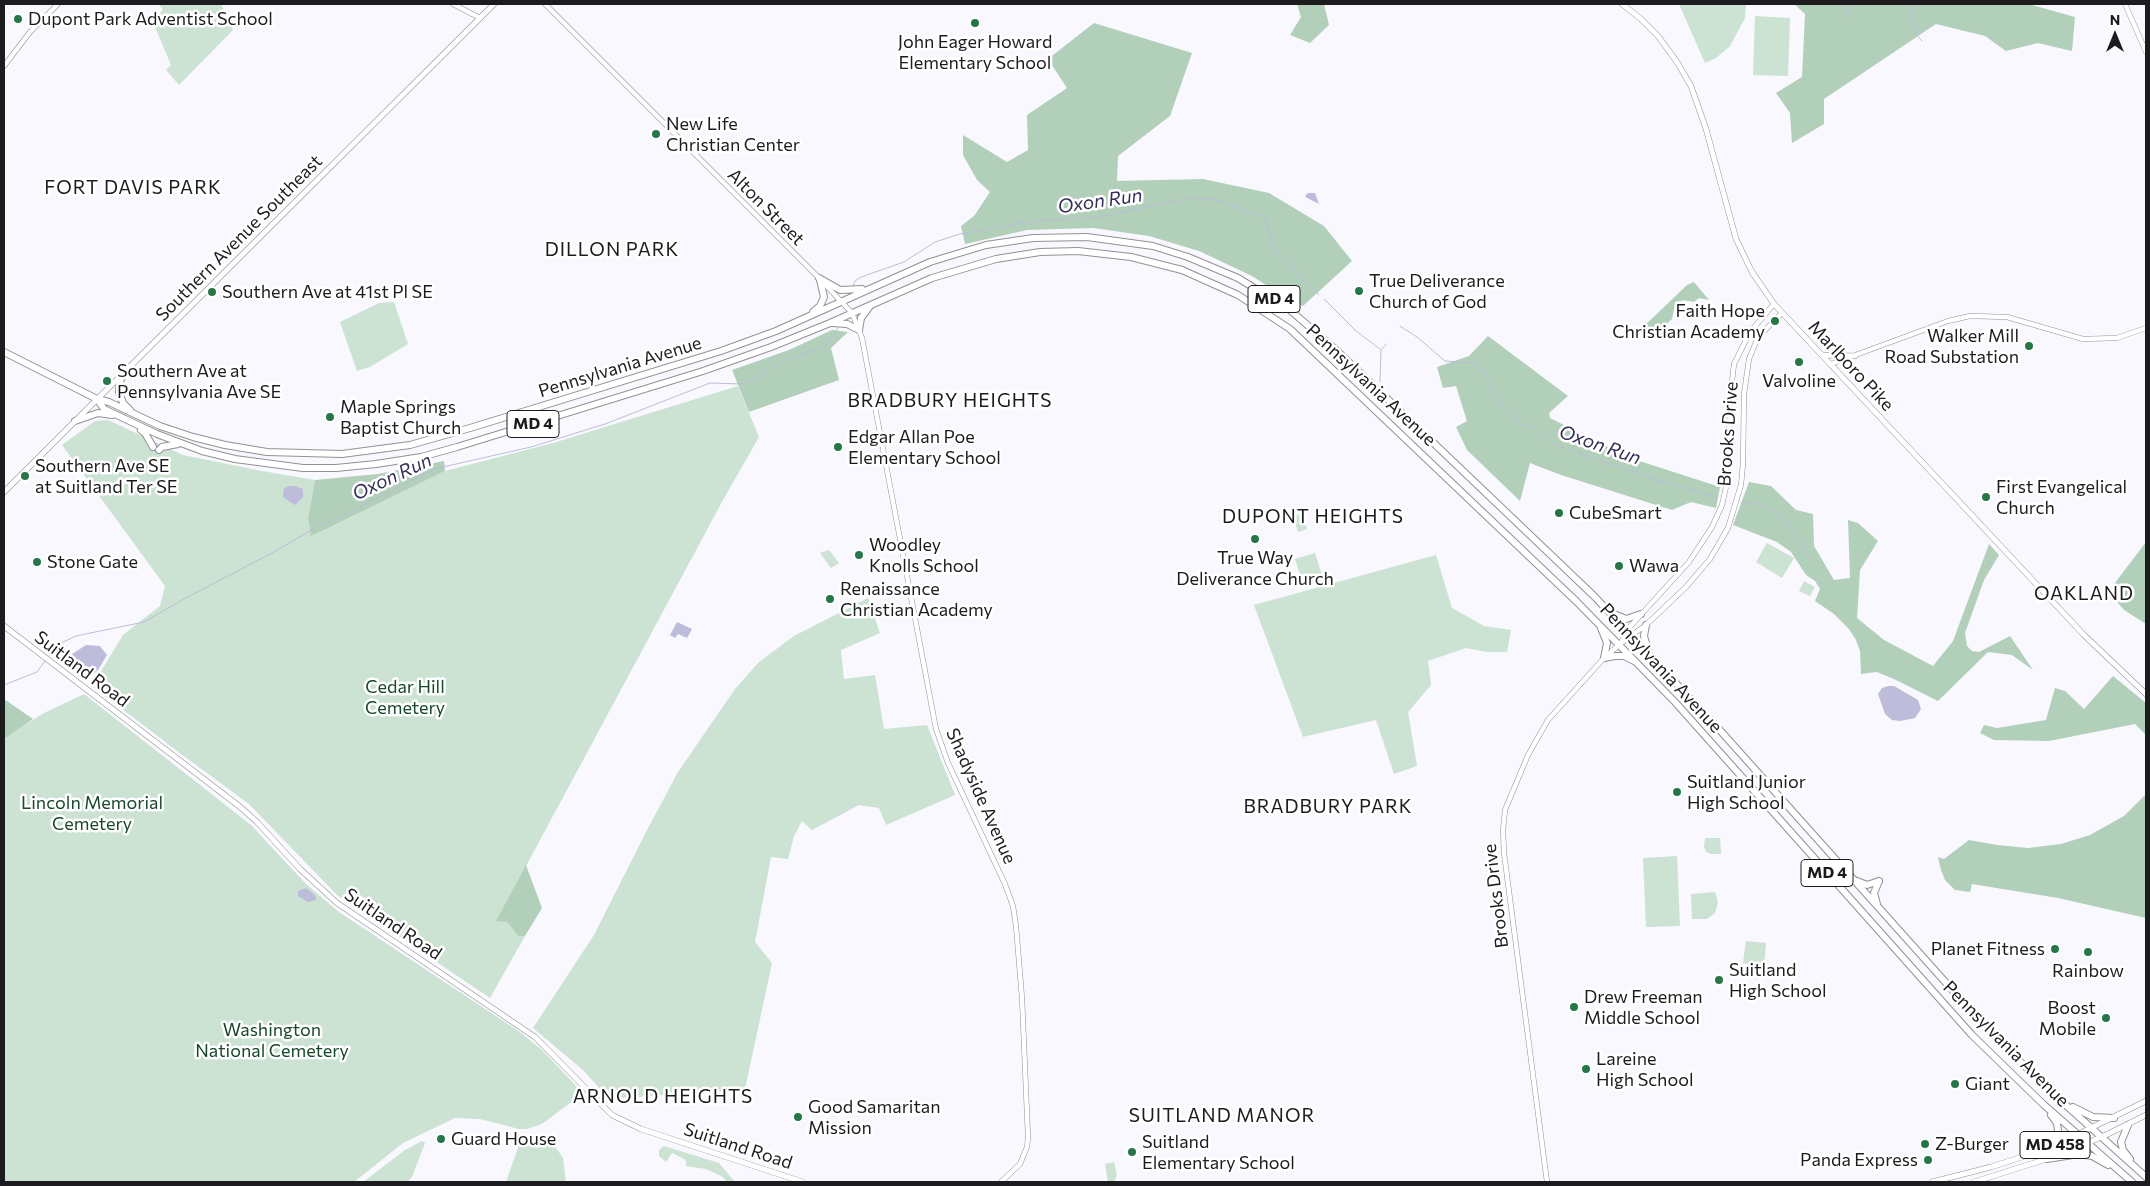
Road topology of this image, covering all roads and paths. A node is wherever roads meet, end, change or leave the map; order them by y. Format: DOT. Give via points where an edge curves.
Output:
graph roads {
  1 [pos="58,4"];
  2 [pos="453,4"];
  3 [pos="494,4"];
  4 [pos="545,4"];
  5 [pos="1622,4"];
  6 [pos="2125,4"];
  7 [pos="480,18"];
  8 [pos="2146,52"];
  9 [pos="4,66"];
  10 [pos="901,274"];
  11 [pos="819,278"];
  12 [pos="841,302"];
  13 [pos="1774,304"];
  14 [pos="870,305"];
  15 [pos="852,313"];
  16 [pos="1782,313"];
  17 [pos="802,319"];
  18 [pos="830,323"];
  19 [pos="2146,328"];
  20 [pos="859,330"];
  21 [pos="4,352"];
  22 [pos="1822,355"];
  23 [pos="1855,356"];
  24 [pos="1831,364"];
  25 [pos="124,372"];
  26 [pos="97,399"];
  27 [pos="116,415"];
  28 [pos="137,416"];
  29 [pos="75,421"];
  30 [pos="132,423"];
  31 [pos="218,443"];
  32 [pos="184,444"];
  33 [pos="215,454"];
  34 [pos="4,492"];
  35 [pos="1609,612"];
  36 [pos="1641,614"];
  37 [pos="1596,620"];
  38 [pos="1646,625"];
  39 [pos="4,626"];
  40 [pos="1627,630"];
  41 [pos="1633,636"];
  42 [pos="1620,644"];
  43 [pos="1649,653"];
  44 [pos="1604,658"];
  45 [pos="1640,665"];
  46 [pos="2146,694"];
  47 [pos="1849,875"];
  48 [pos="1878,908"];
  49 [pos="2049,1090"];
  50 [pos="2146,1101"];
  51 [pos="2043,1104"];
  52 [pos="2146,1115"];
  53 [pos="2114,1118"];
  54 [pos="2128,1124"];
  55 [pos="2092,1129"];
  56 [pos="2078,1135"];
  57 [pos="2101,1137"];
  58 [pos="2087,1143"];
  59 [pos="2050,1148"];
  60 [pos="2047,1159"];
  61 [pos="2118,1170"];
  62 [pos="2139,1170"];
  63 [pos="2146,1177"];
  64 [pos="803,1182"];
  65 [pos="1001,1182"];
  66 [pos="1547,1182"];
  67 [pos="1932,1182"];
  68 [pos="1974,1182"];
  69 [pos="2132,1182"];
  1 -- 9 [label="street" via="30,32"];
  2 -- 7 [label="street"];
  3 -- 7 [label="main road, Southern Avenue Southeast"];
  4 -- 11 [label="street, Alton Street"];
  5 -- 13 [label="main road, Marlboro Pike" via="1658,36 1691,86 1706,128 1736,239 1752,272"];
  6 -- 8 [label="street"];
  7 -- 25 [label="main road, Southern Avenue Southeast"];
  10 -- 11 [label="highway" via="852,291 832,287"];
  10 -- 12 [label="highway, Pennsylvania Avenue / MD 4"];
  10 -- 35 [label="highway, Pennsylvania Avenue / MD 4" via="986,245 1033,238 1087,237 1153,246 1188,256 1238,278 1312,328"];
  11 -- 12 [label="street, Alton Street"];
  11 -- 17 [label="highway" via="823,288 822,302"];
  12 -- 15 [label="street, Shadyside Avenue"];
  12 -- 17 [label="highway, Pennsylvania Avenue / MD 4"];
  13 -- 16 [label="main road, Marlboro Pike"];
  13 -- 36 [label="street, Brooks Drive" via="1750,332 1734,364 1728,478 1716,519 1689,562"];
  14 -- 15 [label="highway, Pennsylvania Avenue / MD 4"];
  14 -- 20 [label="highway"];
  14 -- 37 [label="highway, Pennsylvania Avenue / MD 4" via="962,268 1006,256 1040,252 1131,257 1217,284 1291,330"];
  15 -- 18 [label="highway, Pennsylvania Avenue / MD 4"];
  15 -- 20 [label="street, Shadyside Avenue"];
  16 -- 22 [label="main road, Marlboro Pike"];
  16 -- 38 [label="street, Brooks Drive" via="1761,334 1749,359 1744,394 1742,470 1728,528 1701,570"];
  17 -- 31 [label="highway, Pennsylvania Avenue / MD 4" via="690,361 410,445 315,455 267,452"];
  18 -- 20 [label="highway" via="847,324"];
  18 -- 33 [label="highway, Pennsylvania Avenue / MD 4" via="703,371 421,457 336,468 268,464"];
  19 -- 23 [label="street" via="2117,338 2082,339 2007,316 1970,316 1948,321"];
  20 -- 65 [label="street, Shadyside Avenue" via="865,347 936,729 948,763 1006,884 1013,906 1022,998 1028,1137 1020,1164"];
  21 -- 26 [label="highway"];
  22 -- 23 [label="main road"];
  22 -- 24 [label="main road, Marlboro Pike"];
  23 -- 24 [label="street"];
  24 -- 46 [label="main road, Marlboro Pike" via="2084,634"];
  25 -- 26 [label="main road, Southern Avenue Southeast"];
  25 -- 28 [label="highway" via="119,386 121,399"];
  26 -- 27 [label="highway, Pennsylvania Avenue / MD 4" via="104,409"];
  26 -- 28 [label="highway, Pennsylvania Avenue / MD 4"];
  26 -- 29 [label="main road, Southern Avenue Southeast"];
  27 -- 29 [label="highway" via="98,413"];
  27 -- 30 [label="highway, Pennsylvania Avenue / MD 4"];
  28 -- 31 [label="highway, Pennsylvania Avenue / MD 4"];
  29 -- 34 [label="main road, Southern Avenue Southeast"];
  30 -- 32 [label="highway, Pennsylvania Avenue / MD 4"];
  30 -- 32 [label="highway" via="145,432 156,448"];
  31 -- 33 [label="highway"];
  32 -- 33 [label="highway, Pennsylvania Avenue / MD 4"];
  35 -- 36 [label="highway" via="1626,618"];
  35 -- 40 [label="highway, Pennsylvania Avenue / MD 4"];
  36 -- 40 [label="street, Brooks Drive"];
  37 -- 42 [label="highway, Pennsylvania Avenue / MD 4"];
  37 -- 44 [label="highway" via="1607,643"];
  38 -- 41 [label="street, Brooks Drive"];
  38 -- 43 [label="highway" via="1644,637"];
  39 -- 64 [label="main road, Suitland Road" via="239,806 337,904 535,1037 612,1115 641,1129"];
  40 -- 41 [label="highway, Pennsylvania Avenue / MD 4"];
  40 -- 42 [label="street, Brooks Drive"];
  41 -- 42 [label="street, Brooks Drive"];
  41 -- 43 [label="highway, Pennsylvania Avenue / MD 4"];
  42 -- 44 [label="street, Brooks Drive"];
  42 -- 45 [label="highway, Pennsylvania Avenue / MD 4"];
  43 -- 47 [label="highway, Pennsylvania Avenue / MD 4"];
  44 -- 45 [label="highway" via="1624,656"];
  44 -- 66 [label="street, Brooks Drive" via="1548,720 1537,737 1510,796 1503,823 1504,853"];
  45 -- 51 [label="highway, Pennsylvania Avenue / MD 4" via="1952,1013"];
  47 -- 48 [label="highway, Pennsylvania Avenue / MD 4"];
  47 -- 48 [label="highway" via="1865,885 1879,881 1874,895"];
  48 -- 49 [label="highway, Pennsylvania Avenue / MD 4" via="1974,1016"];
  49 -- 53 [label="highway" via="2087,1115"];
  49 -- 55 [label="highway, Pennsylvania Avenue / MD 4"];
  50 -- 53 [label="main road, MD 458"];
  51 -- 56 [label="highway, Pennsylvania Avenue / MD 4"];
  51 -- 59 [label="highway" via="2058,1126"];
  52 -- 54 [label="main road, MD 458"];
  53 -- 55 [label="main road, MD 458"];
  54 -- 57 [label="main road, MD 458"];
  54 -- 62 [label="highway" via="2121,1144"];
  55 -- 56 [label="main road, MD 458"];
  55 -- 57 [label="highway, Pennsylvania Avenue / MD 4"];
  56 -- 58 [label="highway, Pennsylvania Avenue / MD 4"];
  56 -- 59 [label="main road, MD 458"];
  57 -- 58 [label="main road, MD 458"];
  57 -- 62 [label="highway, Pennsylvania Avenue / MD 4"];
  58 -- 60 [label="main road, MD 458"];
  58 -- 61 [label="highway, Pennsylvania Avenue / MD 4"];
  59 -- 67 [label="main road, MD 458"];
  60 -- 61 [label="highway" via="2082,1154"];
  60 -- 68 [label="main road, MD 458"];
  61 -- 69 [label="highway, Pennsylvania Avenue / MD 4"];
  62 -- 63 [label="highway, Pennsylvania Avenue / MD 4"];
}
